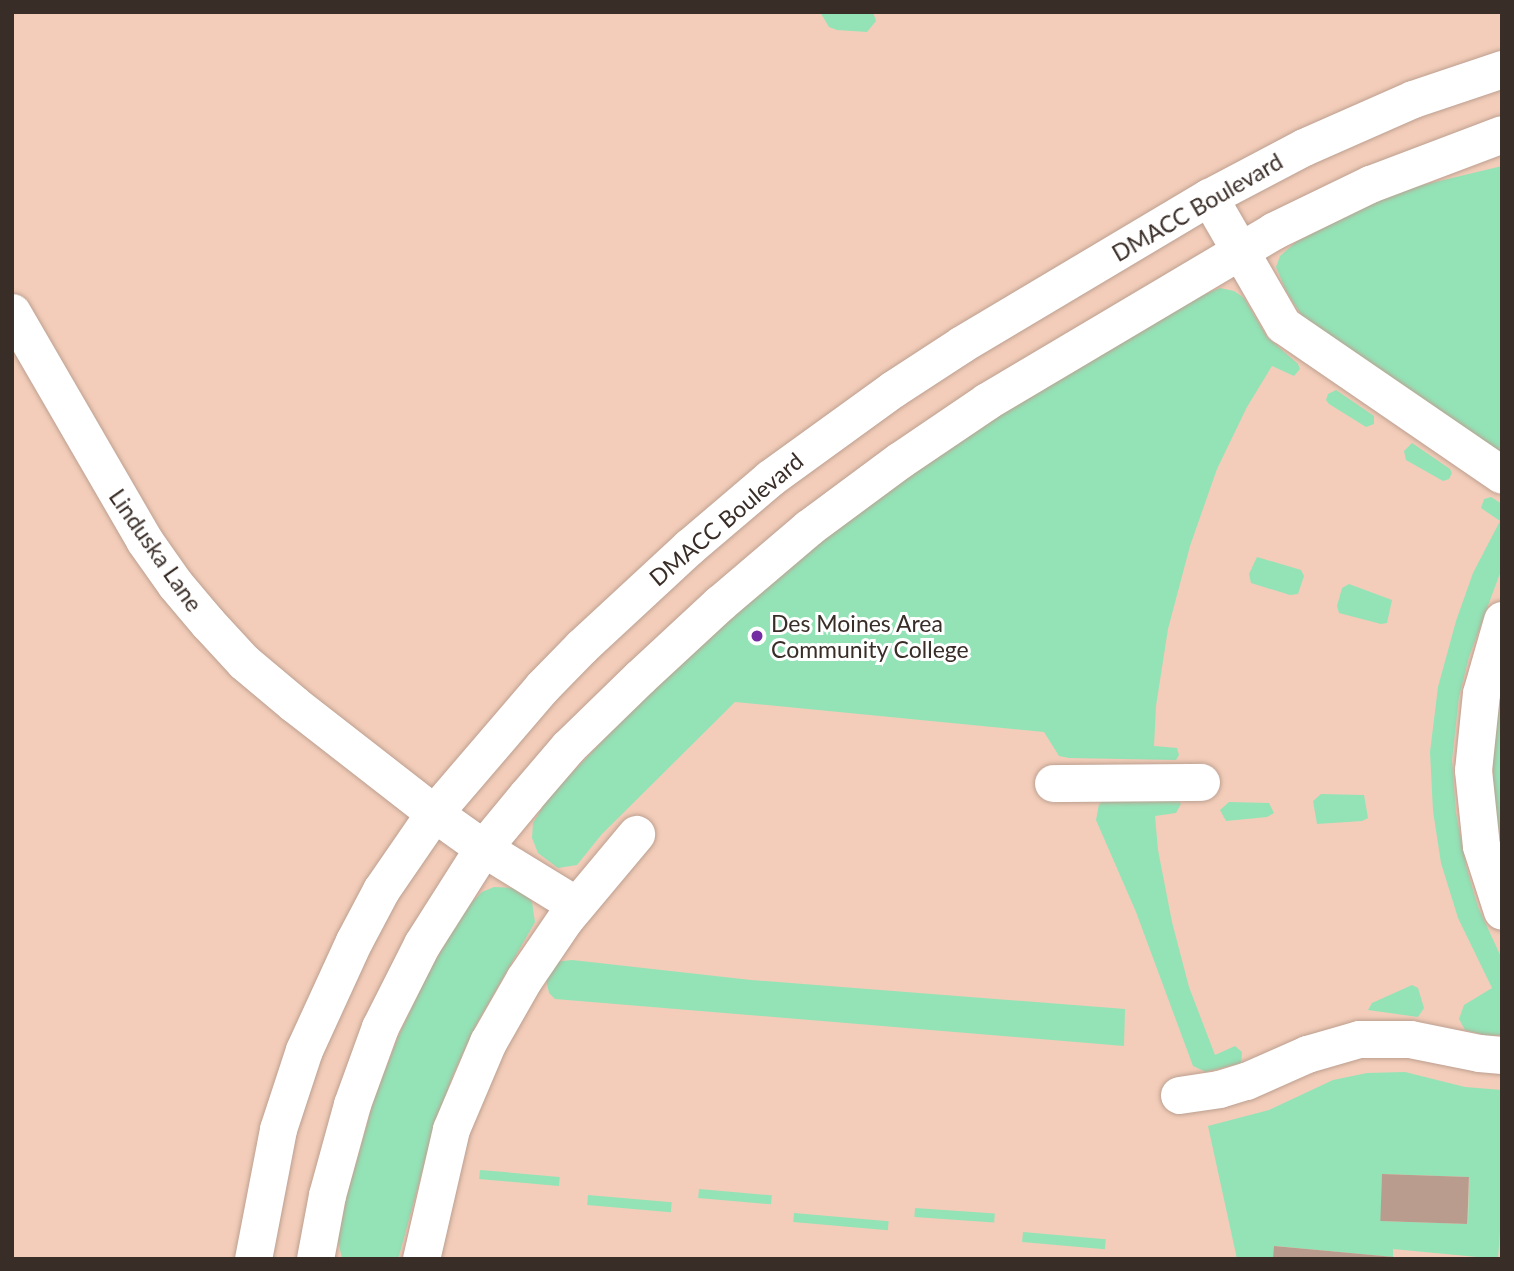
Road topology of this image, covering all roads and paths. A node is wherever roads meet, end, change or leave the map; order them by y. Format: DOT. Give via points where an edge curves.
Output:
graph roads {
  1 [pos="1502,69"];
  2 [pos="1502,134"];
  3 [pos="1209,197"];
  4 [pos="1240,251"];
  5 [pos="12,312"];
  6 [pos="1502,475"];
  7 [pos="1502,620"];
  8 [pos="1201,782"];
  9 [pos="1052,783"];
  10 [pos="434,813"];
  11 [pos="636,834"];
  12 [pos="483,848"];
  13 [pos="576,905"];
  14 [pos="1502,911"];
  15 [pos="1502,1055"];
  16 [pos="1179,1095"];
  17 [pos="253,1259"];
  18 [pos="315,1259"];
  19 [pos="421,1259"];
  1 -- 3 [label="street, DMACC Boulevard" via="1349,126"];
  2 -- 4 [label="street" via="1370,184"];
  3 -- 4 [label="street"];
  3 -- 10 [label="street, DMACC Boulevard" via="962,344 770,478 582,646"];
  4 -- 6 [label="street" via="1283,325"];
  4 -- 12 [label="street" via="987,401 808,528 720,603 568,747"];
  5 -- 10 [label="street, Linduska Lane" via="144,540 191,604 244,662"];
  7 -- 14 [label="street" via="1481,692 1474,769 1481,846"];
  8 -- 9 [label="street"];
  10 -- 12 [label="street, Linduska Lane"];
  10 -- 17 [label="street, DMACC Boulevard" via="376,900 304,1049 278,1129"];
  11 -- 13 [label="street"];
  12 -- 13 [label="street, Linduska Lane"];
  12 -- 18 [label="street" via="422,944 380,1027 342,1136"];
  13 -- 19 [label="street" via="524,979 467,1084 451,1129"];
  15 -- 16 [label="street" via="1410,1039 1359,1039 1307,1054 1246,1081"];
}
